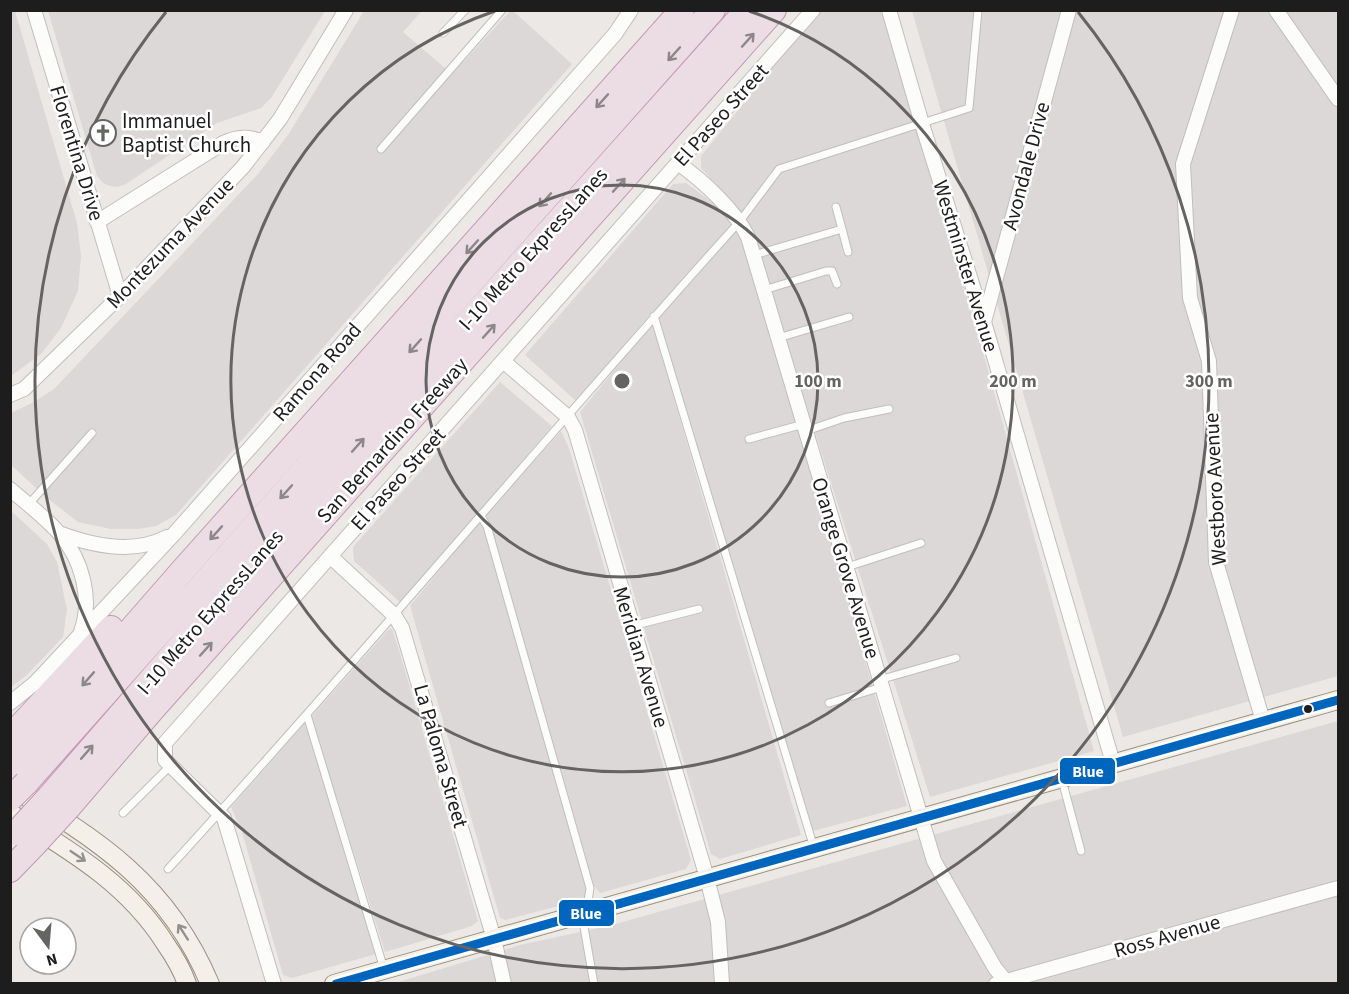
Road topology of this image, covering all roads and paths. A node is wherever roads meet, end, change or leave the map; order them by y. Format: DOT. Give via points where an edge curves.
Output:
graph roads {
  1 [pos="34,10"];
  2 [pos="346,10"];
  3 [pos="465,10"];
  4 [pos="502,10"];
  5 [pos="624,10"];
  6 [pos="631,10"];
  7 [pos="641,10"];
  8 [pos="682,10"];
  9 [pos="713,10"];
  10 [pos="747,10"];
  11 [pos="774,10"];
  12 [pos="813,10"];
  13 [pos="889,10"];
  14 [pos="978,10"];
  15 [pos="1069,10"];
  16 [pos="1232,10"];
  17 [pos="1276,10"];
  18 [pos="443,33"];
  19 [pos="615,34"];
  20 [pos="1338,99"];
  21 [pos="922,124"];
  22 [pos="263,142"];
  23 [pos="381,149"];
  24 [pos="678,163"];
  25 [pos="836,207"];
  26 [pos="740,221"];
  27 [pos="97,222"];
  28 [pos="842,230"];
  29 [pos="848,252"];
  30 [pos="754,255"];
  31 [pos="837,284"];
  32 [pos="764,290"];
  33 [pos="120,296"];
  34 [pos="654,316"];
  35 [pos="849,317"];
  36 [pos="984,322"];
  37 [pos="778,338"];
  38 [pos="503,361"];
  39 [pos="10,395"];
  40 [pos="889,409"];
  41 [pos="568,417"];
  42 [pos="805,427"];
  43 [pos="92,433"];
  44 [pos="749,439"];
  45 [pos="10,489"];
  46 [pos="28,505"];
  47 [pos="480,515"];
  48 [pos="59,533"];
  49 [pos="174,534"];
  50 [pos="921,543"];
  51 [pos="330,556"];
  52 [pos="846,568"];
  53 [pos="182,572"];
  54 [pos="699,609"];
  55 [pos="394,615"];
  56 [pos="632,626"];
  57 [pos="80,635"];
  58 [pos="180,646"];
  59 [pos="956,658"];
  60 [pos="881,684"];
  61 [pos="1338,700"];
  62 [pos="10,703"];
  63 [pos="829,703"];
  64 [pos="153,709"];
  65 [pos="307,715"];
  66 [pos="1263,721"];
  67 [pos="10,737"];
  68 [pos="1113,763"];
  69 [pos="170,766"];
  70 [pos="1062,778"];
  71 [pos="14,784"];
  72 [pos="58,802"];
  73 [pos="123,813"];
  74 [pos="219,813"];
  75 [pos="922,817"];
  76 [pos="16,848"];
  77 [pos="814,848"];
  78 [pos="1081,851"];
  79 [pos="168,869"];
  80 [pos="707,878"];
  81 [pos="1338,888"];
  82 [pos="587,912"];
  83 [pos="494,939"];
  84 [pos="384,969"];
  85 [pos="1003,983"];
  86 [pos="187,984"];
  87 [pos="210,984"];
  88 [pos="274,984"];
  89 [pos="334,984"];
  90 [pos="504,984"];
  91 [pos="594,984"];
  92 [pos="722,984"];
  1 -- 27 [label="street, Florentina Drive"];
  2 -- 22 [label="street, Montezuma Avenue"];
  3 -- 18 [label="lane"];
  4 -- 23 [label="lane"];
  5 -- 19 [label="street"];
  6 -- 19 [label="street, Ramona Road"];
  7 -- 19 [label="street, Ramona Road"];
  8 -- 53 [label="highway, one-way"];
  9 -- 71 [label="highway, I-10 Metro ExpressLanes, one-way"];
  58 -- 10 [label="highway, I-10 Metro ExpressLanes, one-way"];
  64 -- 11 [label="highway, San Bernardino Freeway, one-way"];
  12 -- 24 [label="street, El Paseo Street"];
  13 -- 21 [label="street, Westminster Avenue"];
  14 -- 21 [label="lane" via="969,108"];
  15 -- 36 [label="street, Avondale Drive"];
  16 -- 66 [label="street, Westboro Avenue" via="1183,164 1190,298 1209,361 1216,562"];
  17 -- 20 [label="street"];
  19 -- 49 [label="street, Ramona Road"];
  21 -- 26 [label="lane" via="779,169"];
  21 -- 36 [label="street, Westminster Avenue"];
  22 -- 27 [label="street" via="241,137 223,143"];
  22 -- 33 [label="street, Montezuma Avenue"];
  24 -- 26 [label="street, Orange Grove Avenue"];
  24 -- 38 [label="street, El Paseo Street"];
  25 -- 28 [label="lane"];
  26 -- 30 [label="street, Orange Grove Avenue"];
  26 -- 34 [label="lane"];
  27 -- 33 [label="street, Florentina Drive"];
  28 -- 29 [label="lane"];
  28 -- 30 [label="lane"];
  30 -- 32 [label="street, Orange Grove Avenue"];
  31 -- 32 [label="lane" via="832,271 826,271"];
  32 -- 37 [label="street, Orange Grove Avenue"];
  33 -- 39 [label="street, Montezuma Avenue" via="24,389"];
  34 -- 41 [label="lane"];
  34 -- 77 [label="lane"];
  35 -- 37 [label="lane"];
  36 -- 68 [label="street, Westminster Avenue"];
  37 -- 42 [label="street, Orange Grove Avenue"];
  38 -- 41 [label="street, Meridian Avenue"];
  38 -- 51 [label="street, El Paseo Street"];
  40 -- 42 [label="lane"];
  41 -- 47 [label="lane"];
  41 -- 56 [label="street, Meridian Avenue"];
  42 -- 44 [label="lane"];
  42 -- 52 [label="street, Orange Grove Avenue"];
  43 -- 46 [label="lane"];
  45 -- 46 [label="street"];
  46 -- 48 [label="street"];
  47 -- 55 [label="lane"];
  47 -- 82 [label="lane" via="487,526 590,888"];
  48 -- 49 [label="street" via="128,548"];
  48 -- 57 [label="street" via="79,566 84,586 86,619"];
  49 -- 57 [label="street, Ramona Road"];
  50 -- 52 [label="lane"];
  51 -- 55 [label="street, La Paloma Street"];
  51 -- 69 [label="street, El Paseo Street" via="165,743 165,760"];
  52 -- 60 [label="street, Orange Grove Avenue"];
  53 -- 67 [label="highway" via="154,582"];
  53 -- 71 [label="highway, one-way"];
  54 -- 56 [label="lane"];
  55 -- 65 [label="lane"];
  55 -- 83 [label="street, La Paloma Street" via="409,648"];
  56 -- 80 [label="street, Meridian Avenue"];
  57 -- 62 [label="street, Ramona Road" via="35,683"];
  58 -- 64 [label="highway"];
  72 -- 58 [label="highway, I-10 Metro ExpressLanes, one-way"];
  59 -- 60 [label="lane"];
  60 -- 63 [label="lane"];
  60 -- 75 [label="street, Orange Grove Avenue"];
  61 -- 66 [label="street"];
  64 -- 72 [label="highway, San Bernardino Freeway"];
  65 -- 74 [label="lane"];
  65 -- 84 [label="lane"];
  66 -- 68 [label="street"];
  68 -- 70 [label="street"];
  69 -- 73 [label="lane"];
  69 -- 74 [label="street"];
  70 -- 75 [label="street"];
  70 -- 78 [label="lane"];
  87 -- 71 [label="street, one-way" via="186,935 149,887 107,850"];
  72 -- 76 [label="highway, I-10 Metro ExpressLanes, bridge"];
  74 -- 79 [label="lane"];
  74 -- 88 [label="street" via="224,818"];
  75 -- 77 [label="street"];
  75 -- 85 [label="street, Orange Grove Avenue" via="934,861"];
  76 -- 86 [label="street, one-way" via="89,863 129,896 160,935"];
  77 -- 80 [label="street"];
  80 -- 82 [label="street"];
  80 -- 92 [label="street, Meridian Avenue" via="718,922"];
  81 -- 85 [label="street, Ross Avenue"];
  82 -- 83 [label="street"];
  82 -- 91 [label="lane" via="584,927"];
  83 -- 84 [label="street"];
  83 -- 90 [label="street, La Paloma Street"];
  84 -- 89 [label="street"];
}
